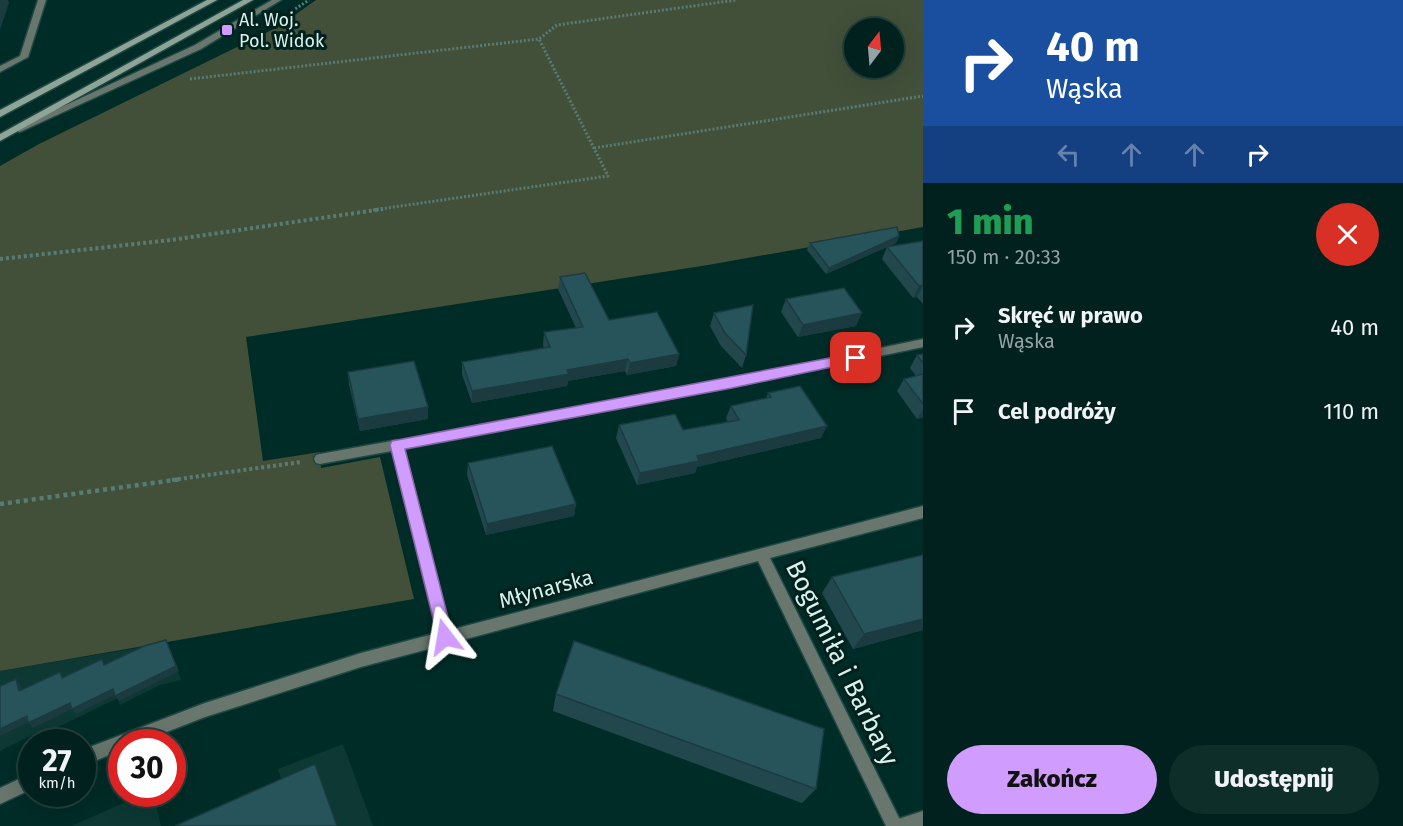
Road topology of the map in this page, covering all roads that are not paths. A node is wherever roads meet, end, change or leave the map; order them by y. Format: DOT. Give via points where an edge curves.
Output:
graph roads {
  1 [pos="42,0"];
  2 [pos="213,0"];
  3 [pos="249,0"];
  4 [pos="277,0"];
  5 [pos="0,69"];
  6 [pos="0,114"];
  7 [pos="1,138"];
  8 [pos="923,344"];
  9 [pos="397,445"];
  10 [pos="320,459"];
  11 [pos="923,512"];
  12 [pos="761,554"];
  13 [pos="445,637"];
  14 [pos="96,753"];
  15 [pos="18,788"];
  16 [pos="0,796"];
  17 [pos="923,819"];
  18 [pos="895,826"];
  19 [pos="901,826"];
  1 -- 5 [label="street" via="24,57"];
  2 -- 6 [label="main road"];
  3 -- 7 [label="main road"];
  4 -- 7 [label="street" via="198,47"];
  8 -- 9 [label="street"];
  9 -- 10 [label="street"];
  9 -- 13 [label="street"];
  11 -- 12 [label="street, Młynarska"];
  12 -- 13 [label="street, Młynarska"];
  12 -- 18 [label="street, Bogumiła i Barbary"];
  13 -- 14 [label="street, Młynarska" via="287,682"];
  15 -- 16 [label="street"];
  17 -- 19 [label="street"];
}
